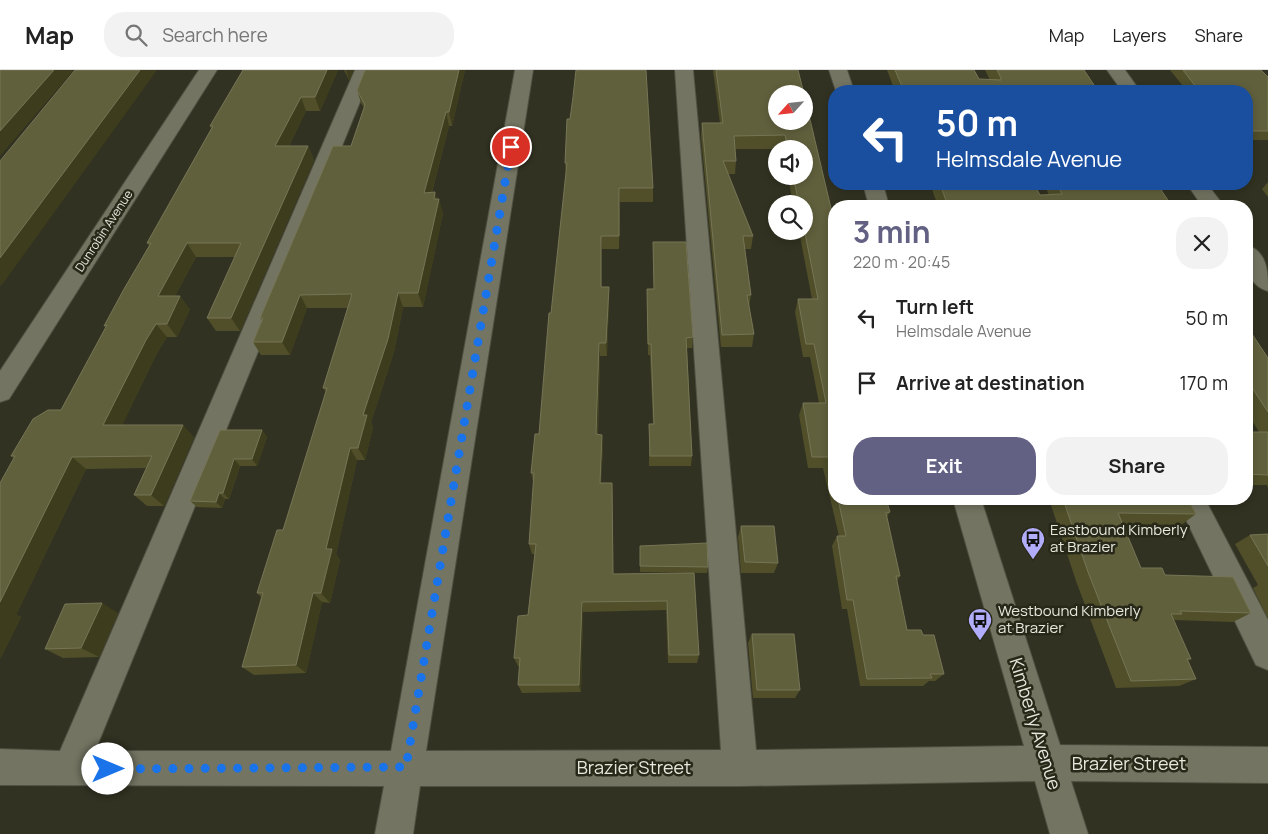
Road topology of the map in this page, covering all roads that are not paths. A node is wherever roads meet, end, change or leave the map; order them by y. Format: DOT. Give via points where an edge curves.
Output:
graph roads {
  1 [pos="208,70"];
  2 [pos="364,70"];
  3 [pos="524,70"];
  4 [pos="684,70"];
  5 [pos="838,70"];
  6 [pos="1116,70"];
  7 [pos="843,85"];
  8 [pos="1127,85"];
  9 [pos="1253,262"];
  10 [pos="1268,283"];
  11 [pos="0,392"];
  12 [pos="969,505"];
  13 [pos="1193,505"];
  14 [pos="1268,654"];
  15 [pos="1047,763"];
  16 [pos="1268,765"];
  17 [pos="0,767"];
  18 [pos="406,767"];
  19 [pos="740,768"];
  20 [pos="70,769"];
  21 [pos="394,834"];
  22 [pos="1069,834"];
  1 -- 11 [label="street, Dunrobin Avenue"];
  2 -- 20 [label="street"];
  3 -- 18 [label="street"];
  4 -- 19 [label="street"];
  5 -- 7 [label="street"];
  6 -- 8 [label="street"];
  9 -- 10 [label="street"];
  12 -- 15 [label="street, Kimberly Avenue"];
  13 -- 14 [label="street"];
  15 -- 16 [label="street, Brazier Street"];
  15 -- 19 [label="street, Brazier Street"];
  15 -- 22 [label="street, Kimberly Avenue"];
  17 -- 20 [label="street, Brazier Street"];
  18 -- 19 [label="street, Brazier Street"];
  18 -- 20 [label="street, Brazier Street"];
  18 -- 21 [label="street"];
}
